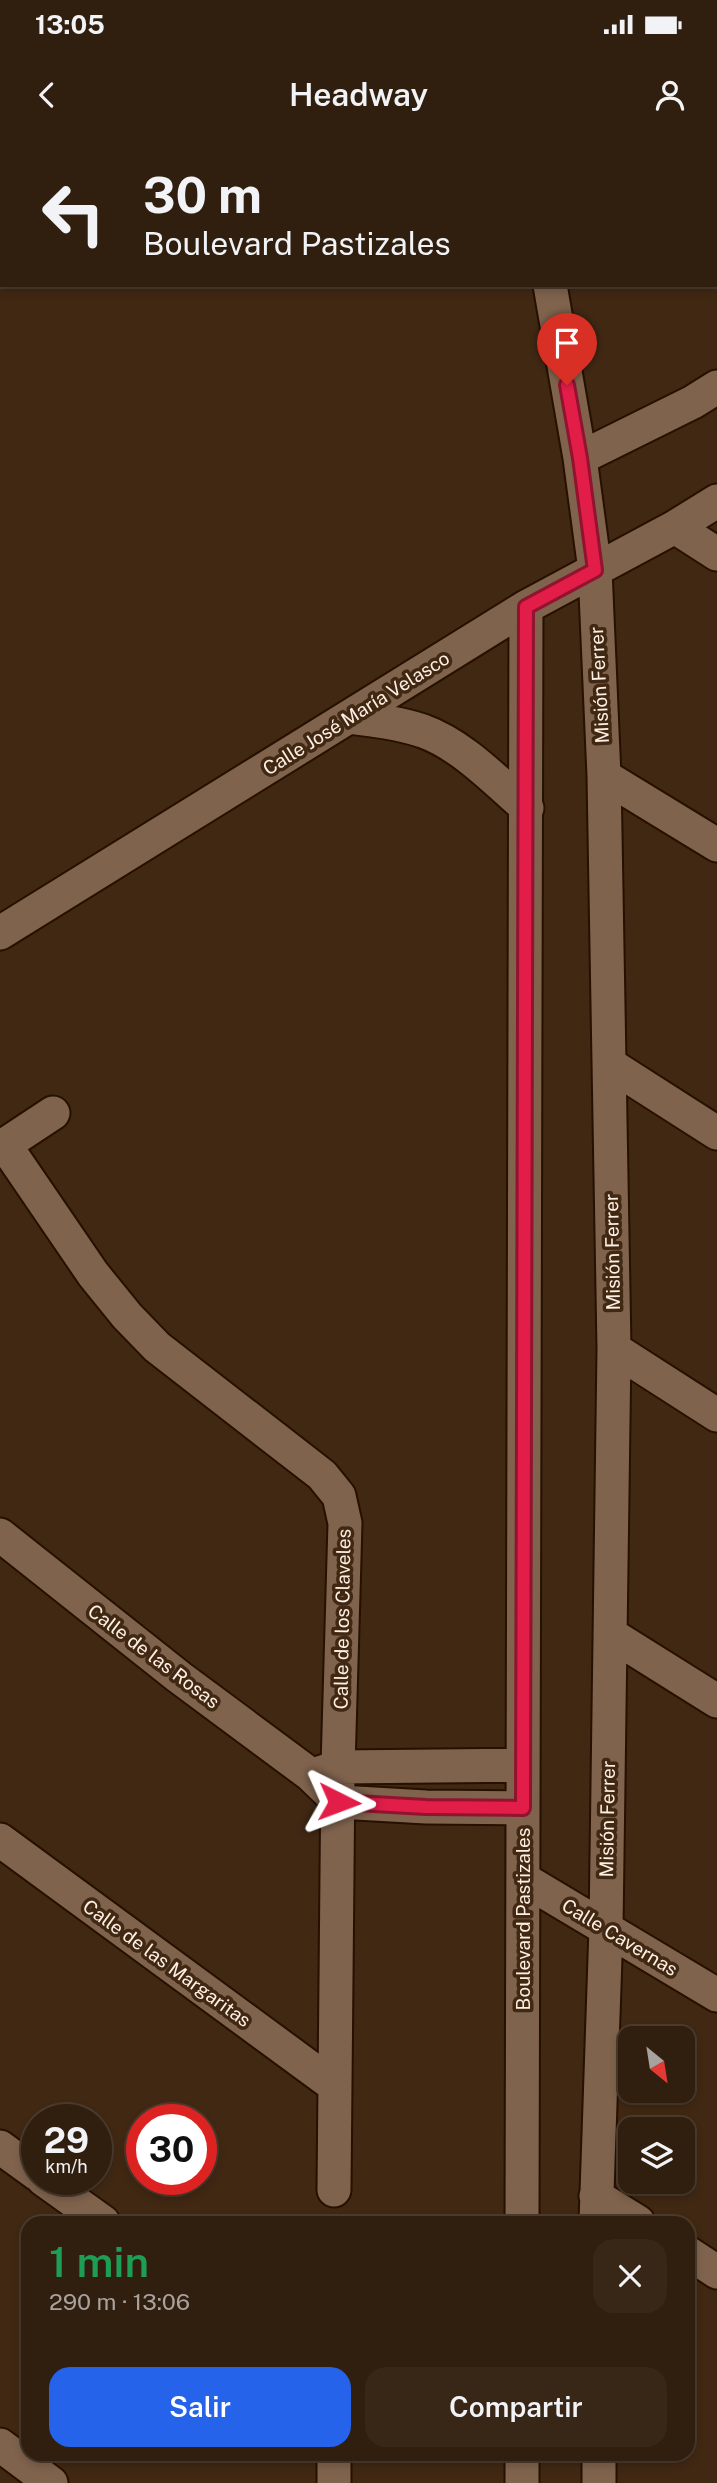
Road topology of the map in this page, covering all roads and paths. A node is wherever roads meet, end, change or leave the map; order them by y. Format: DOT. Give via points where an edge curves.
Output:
graph roads {
  1 [pos="550,287"];
  2 [pos="717,387"];
  3 [pos="580,458"];
  4 [pos="717,501"];
  5 [pos="675,527"];
  6 [pos="717,554"];
  7 [pos="595,570"];
  8 [pos="526,607"];
  9 [pos="349,717"];
  10 [pos="604,776"];
  11 [pos="527,808"];
  12 [pos="717,845"];
  13 [pos="0,933"];
  14 [pos="609,1065"];
  15 [pos="52,1113"];
  16 [pos="717,1133"];
  17 [pos="2,1147"];
  18 [pos="614,1349"];
  19 [pos="717,1415"];
  20 [pos="0,1535"];
  21 [pos="610,1634"];
  22 [pos="717,1701"];
  23 [pos="523,1765"];
  24 [pos="324,1771"];
  25 [pos="339,1802"];
  26 [pos="523,1808"];
  27 [pos="0,1840"];
  28 [pos="523,1878"];
  29 [pos="606,1928"];
  30 [pos="717,1995"];
  31 [pos="335,2086"];
  32 [pos="0,2147"];
  33 [pos="21,2162"];
  34 [pos="334,2190"];
  35 [pos="65,2195"];
  36 [pos="596,2209"];
  37 [pos="95,2216"];
  38 [pos="522,2216"];
  39 [pos="619,2216"];
  40 [pos="695,2258"];
  41 [pos="717,2272"];
  42 [pos="0,2445"];
  43 [pos="21,2461"];
  44 [pos="21,2461"];
  45 [pos="334,2461"];
  46 [pos="522,2461"];
  47 [pos="598,2461"];
  48 [pos="51,2483"];
  49 [pos="334,2483"];
  50 [pos="522,2483"];
  51 [pos="599,2483"];
  1 -- 3 [label="street, Misión Ferrer"];
  2 -- 3 [label="street"];
  3 -- 7 [label="street, Misión Ferrer"];
  4 -- 5 [label="street, Calle José María Velasco"];
  5 -- 6 [label="street"];
  5 -- 7 [label="street, Calle José María Velasco"];
  7 -- 8 [label="street, Calle José María Velasco"];
  7 -- 10 [label="street, Misión Ferrer"];
  8 -- 9 [label="street, Calle José María Velasco"];
  8 -- 11 [label="street, Boulevard Pastizales"];
  9 -- 11 [label="street" via="390,723 443,740"];
  9 -- 13 [label="street, Calle José María Velasco"];
  10 -- 12 [label="street"];
  10 -- 14 [label="street, Misión Ferrer"];
  11 -- 23 [label="street, Boulevard Pastizales"];
  14 -- 16 [label="street"];
  14 -- 18 [label="street, Misión Ferrer"];
  15 -- 17 [label="street"];
  17 -- 24 [label="street, Calle de los Claveles" via="127,1316 157,1347 322,1475 339,1496 345,1522"];
  18 -- 19 [label="street"];
  18 -- 21 [label="street, Misión Ferrer"];
  20 -- 24 [label="street, Calle de las Rosas" via="179,1677"];
  21 -- 22 [label="street"];
  21 -- 29 [label="street, Misión Ferrer"];
  23 -- 24 [label="street"];
  23 -- 26 [label="street, Boulevard Pastizales"];
  24 -- 25 [label="street, Calle de las Rosas"];
  25 -- 26 [label="street"];
  25 -- 31 [label="street"];
  26 -- 28 [label="street, Boulevard Pastizales"];
  27 -- 31 [label="street, Calle de las Margaritas"];
  28 -- 29 [label="street, Calle Cavernas"];
  28 -- 38 [label="street, Boulevard Pastizales"];
  29 -- 30 [label="street, Calle Cavernas"];
  29 -- 36 [label="street, Misión Ferrer"];
  31 -- 34 [label="street"];
  32 -- 33 [label="street"];
  35 -- 37 [label="street"];
  36 -- 39 [label="street"];
  40 -- 41 [label="street"];
  42 -- 43 [label="street"];
  44 -- 48 [label="street"];
  45 -- 49 [label="street"];
  46 -- 50 [label="street"];
  47 -- 51 [label="street"];
}
